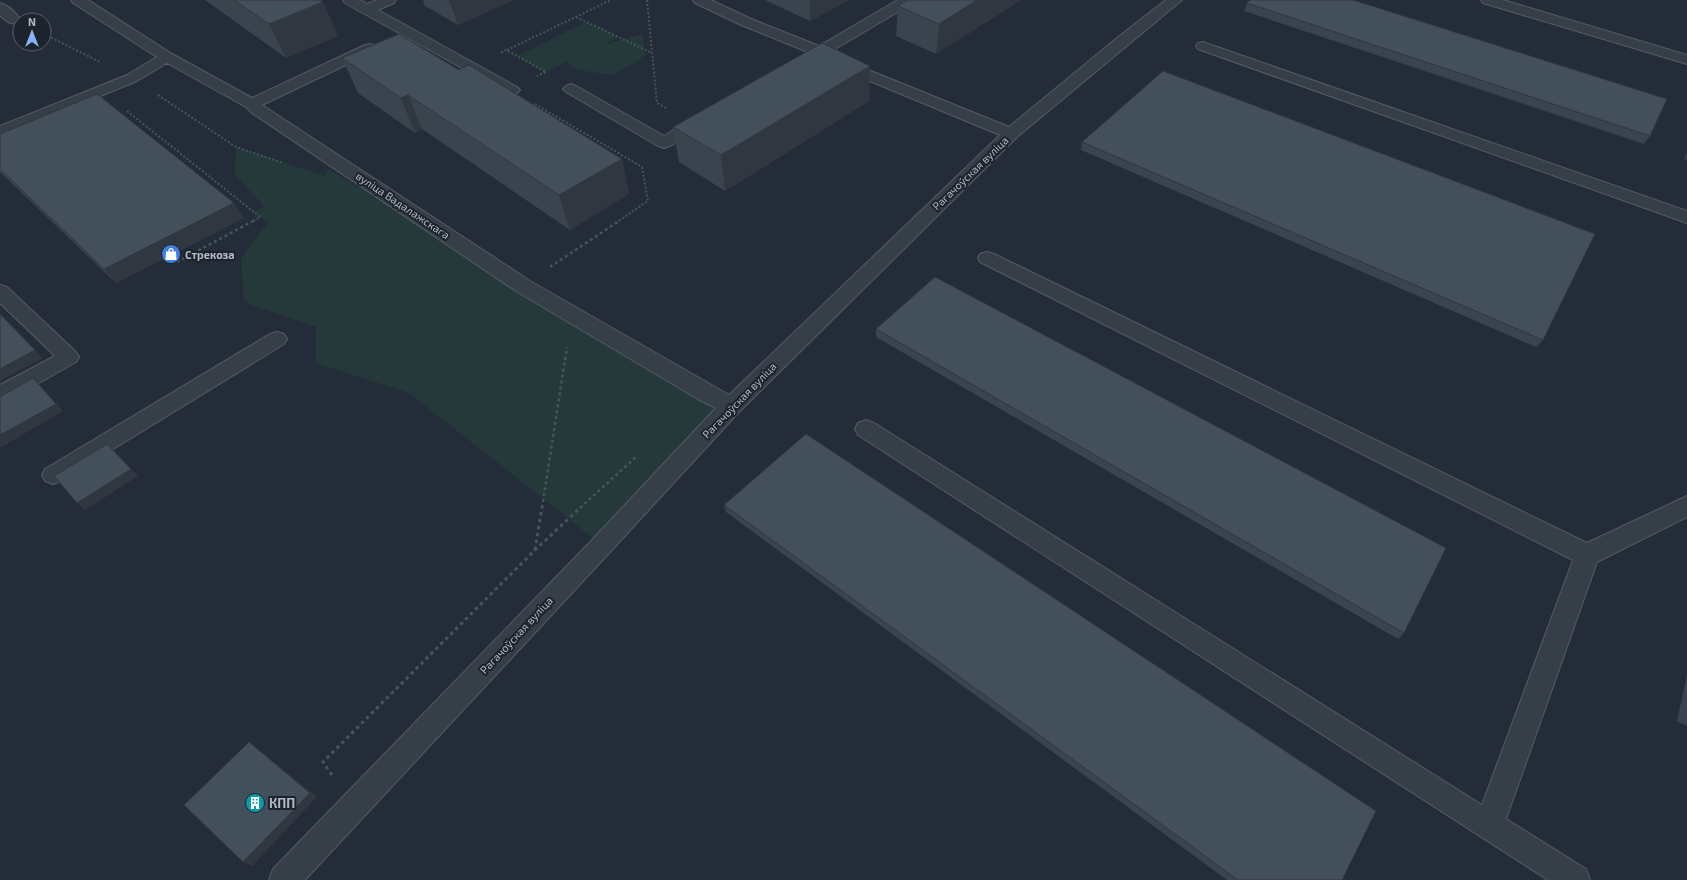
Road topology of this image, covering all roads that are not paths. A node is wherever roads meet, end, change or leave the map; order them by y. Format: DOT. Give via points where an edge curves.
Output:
graph roads {
  1 [pos="78,0"];
  2 [pos="350,0"];
  3 [pos="388,0"];
  4 [pos="700,0"];
  5 [pos="908,0"];
  6 [pos="1175,0"];
  7 [pos="1488,0"];
  8 [pos="0,7"];
  9 [pos="367,9"];
  10 [pos="12,18"];
  11 [pos="407,31"];
  12 [pos="1203,46"];
  13 [pos="820,52"];
  14 [pos="167,57"];
  15 [pos="1687,60"];
  16 [pos="790,69"];
  17 [pos="572,89"];
  18 [pos="512,90"];
  19 [pos="252,104"];
  20 [pos="714,113"];
  21 [pos="0,132"];
  22 [pos="1011,134"];
  23 [pos="1687,217"];
  24 [pos="987,258"];
  25 [pos="0,292"];
  26 [pos="277,339"];
  27 [pos="0,395"];
  28 [pos="731,406"];
  29 [pos="866,429"];
  30 [pos="53,475"];
  31 [pos="1687,506"];
  32 [pos="1588,555"];
  33 [pos="1489,826"];
  34 [pos="284,880"];
  35 [pos="1575,880"];
  1 -- 14 [label="street, вуліца Вадалажскага"];
  2 -- 9 [label="street"];
  3 -- 9 [label="street"];
  4 -- 13 [label="street"];
  5 -- 13 [label="street"];
  6 -- 22 [label="street, Рагачоўская вуліца"];
  7 -- 15 [label="street"];
  8 -- 10 [label="street"];
  9 -- 11 [label="street"];
  11 -- 18 [label="street"];
  11 -- 19 [label="street"];
  12 -- 23 [label="street"];
  13 -- 16 [label="street"];
  13 -- 22 [label="street" via="829,59"];
  14 -- 19 [label="street, вуліца Вадалажскага"];
  14 -- 21 [label="street" via="132,78"];
  17 -- 20 [label="street" via="664,143"];
  19 -- 28 [label="street, вуліца Вадалажскага" via="523,286"];
  22 -- 28 [label="street, Рагачоўская вуліца"];
  24 -- 32 [label="street"];
  25 -- 27 [label="street" via="69,357"];
  26 -- 30 [label="street"];
  28 -- 34 [label="street, Рагачоўская вуліца"];
  29 -- 33 [label="street"];
  31 -- 32 [label="street"];
  32 -- 33 [label="street"];
  33 -- 35 [label="street"];
}
